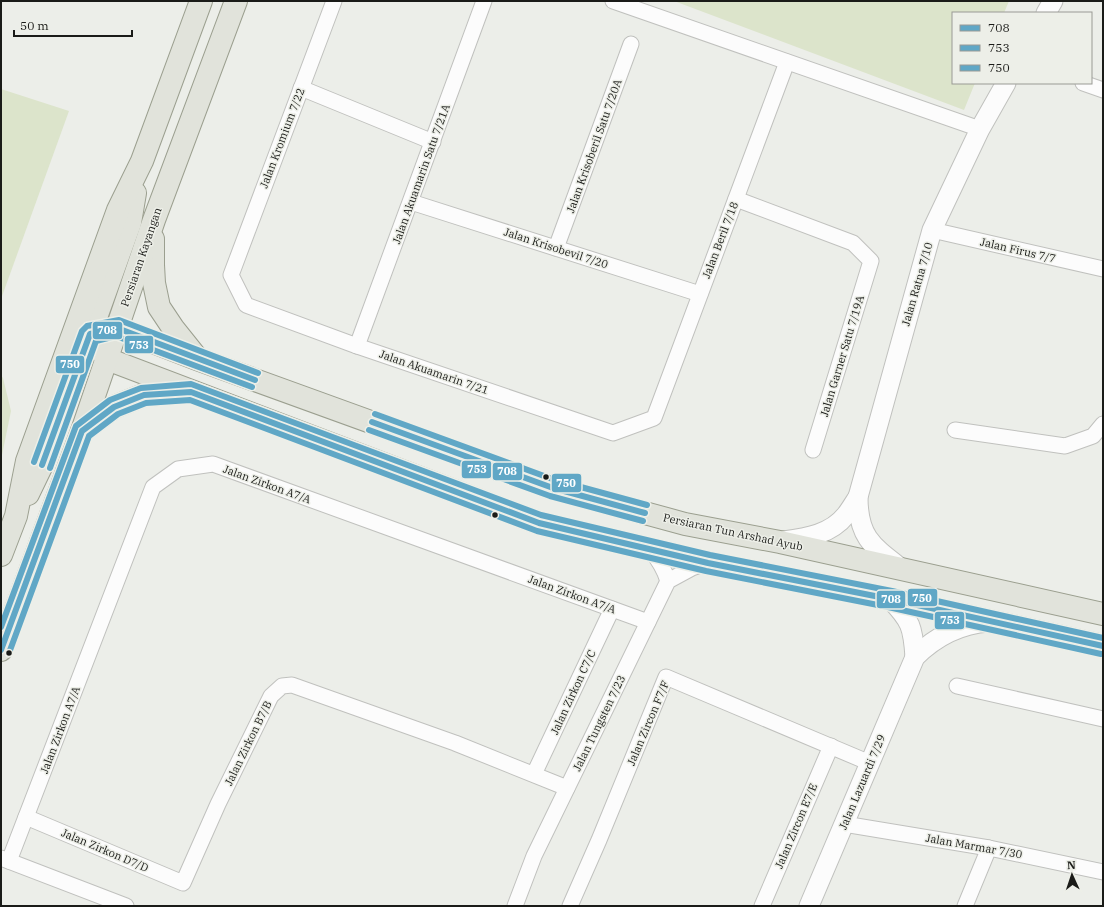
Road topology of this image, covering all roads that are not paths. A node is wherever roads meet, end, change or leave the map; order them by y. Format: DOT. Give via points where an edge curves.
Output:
graph roads {
  1 [pos="201,1"];
  2 [pos="236,1"];
  3 [pos="334,1"];
  4 [pos="484,1"];
  5 [pos="613,1"];
  6 [pos="1053,1"];
  7 [pos="1047,12"];
  8 [pos="631,44"];
  9 [pos="787,62"];
  10 [pos="1005,84"];
  11 [pos="1085,84"];
  12 [pos="301,88"];
  13 [pos="1103,90"];
  14 [pos="980,129"];
  15 [pos="433,142"];
  16 [pos="142,161"];
  17 [pos="736,199"];
  18 [pos="411,202"];
  19 [pos="154,220"];
  20 [pos="932,230"];
  21 [pos="556,248"];
  22 [pos="1103,269"];
  23 [pos="231,275"];
  24 [pos="700,294"];
  25 [pos="117,328"];
  26 [pos="90,334"];
  27 [pos="357,346"];
  28 [pos="106,359"];
  29 [pos="197,359"];
  30 [pos="191,392"];
  31 [pos="654,418"];
  32 [pos="1103,424"];
  33 [pos="954,430"];
  34 [pos="82,431"];
  35 [pos="813,450"];
  36 [pos="858,497"];
  37 [pos="16,516"];
  38 [pos="780,542"];
  39 [pos="650,549"];
  40 [pos="1,555"];
  41 [pos="708,563"];
  42 [pos="902,569"];
  43 [pos="668,581"];
  44 [pos="890,599"];
  45 [pos="612,609"];
  46 [pos="1103,614"];
  47 [pos="648,622"];
  48 [pos="997,622"];
  49 [pos="1103,646"];
  50 [pos="1,650"];
  51 [pos="915,657"];
  52 [pos="957,686"];
  53 [pos="1103,719"];
  54 [pos="831,746"];
  55 [pos="870,763"];
  56 [pos="534,774"];
  57 [pos="567,788"];
  58 [pos="26,816"];
  59 [pos="844,824"];
  60 [pos="989,848"];
  61 [pos="5,859"];
  62 [pos="1103,872"];
  63 [pos="183,883"];
  64 [pos="126,906"];
  65 [pos="515,906"];
  66 [pos="570,906"];
  67 [pos="762,906"];
  68 [pos="809,906"];
  69 [pos="966,906"];
  1 -- 16 [label="main road"];
  2 -- 19 [label="main road, Persiaran Kayangan"];
  3 -- 12 [label="street, Jalan Kromium 7/22"];
  4 -- 15 [label="street, Jalan Akuamarin Satu 7/21A"];
  5 -- 9 [label="street"];
  6 -- 7 [label="street"];
  8 -- 21 [label="street, Jalan Krisoberil Satu 7/20A"];
  9 -- 14 [label="street"];
  9 -- 17 [label="street, Jalan Beril 7/18"];
  10 -- 14 [label="street, Jalan Ratna 7/10"];
  11 -- 13 [label="street"];
  12 -- 15 [label="street"];
  12 -- 23 [label="street, Jalan Kromium 7/22"];
  14 -- 20 [label="street, Jalan Ratna 7/10"];
  15 -- 18 [label="street, Jalan Akuamarin Satu 7/21A"];
  16 -- 26 [label="main road" via="130,223"];
  16 -- 37 [label="main road" via="118,210 27,461"];
  17 -- 24 [label="street, Jalan Beril 7/18"];
  17 -- 35 [label="street, Jalan Garner Satu 7/19A" via="853,243 870,261"];
  18 -- 21 [label="street, Jalan Krisobevil 7/20"];
  18 -- 27 [label="street, Jalan Akuamarin Satu 7/21A"];
  19 -- 25 [label="main road, Persiaran Kayangan"];
  19 -- 29 [label="main road" via="152,265 159,307"];
  20 -- 22 [label="street, Jalan Firus 7/7"];
  20 -- 36 [label="street, Jalan Ratna 7/10"];
  21 -- 24 [label="street, Jalan Krisobevil 7/20"];
  23 -- 27 [label="street, Jalan Akuamarin 7/21" via="246,305"];
  24 -- 31 [label="street, Jalan Beril 7/18"];
  25 -- 26 [label="main road"];
  25 -- 28 [label="main road, Persiaran Kayangan"];
  25 -- 29 [label="main road, Persiaran Tun Arshad Ayub"];
  26 -- 28 [label="main road"];
  26 -- 37 [label="main road" via="42,465"];
  27 -- 31 [label="street, Jalan Akuamarin 7/21" via="613,433"];
  28 -- 30 [label="main road"];
  28 -- 34 [label="main road, Persiaran Kayangan"];
  29 -- 38 [label="main road, Persiaran Tun Arshad Ayub" via="553,488 685,524"];
  30 -- 34 [label="main road" via="144,395 114,407"];
  30 -- 39 [label="main road" via="539,523"];
  32 -- 33 [label="street" via="1093,436 1065,446"];
  34 -- 50 [label="main road, Persiaran Kayangan"];
  36 -- 38 [label="street, Jalan Ratna 7/10" via="846,515 818,535"];
  36 -- 42 [label="street, Jalan Ratna 7/10" via="858,512 865,535 878,551"];
  37 -- 40 [label="main road"];
  38 -- 42 [label="main road, Persiaran Tun Arshad Ayub"];
  39 -- 41 [label="main road"];
  39 -- 43 [label="street" via="662,565"];
  41 -- 43 [label="street" via="692,568"];
  41 -- 44 [label="main road"];
  42 -- 46 [label="main road, Persiaran Tun Arshad Ayub"];
  43 -- 47 [label="street, Jalan Tungsten 7/23"];
  44 -- 48 [label="main road"];
  44 -- 51 [label="street" via="911,625"];
  45 -- 47 [label="street, Jalan Zirkon A7/A"];
  45 -- 56 [label="street, Jalan Zirkon C7/C"];
  45 -- 58 [label="street, Jalan Zirkon A7/A" via="213,464 178,469 153,487"];
  47 -- 57 [label="street, Jalan Tungsten 7/23"];
  48 -- 49 [label="main road"];
  48 -- 51 [label="street" via="978,623 952,630 940,636"];
  51 -- 55 [label="street, Jalan Lazuardi 7/29"];
  52 -- 53 [label="street"];
  54 -- 55 [label="street, Jalan Zircon F7/F"];
  54 -- 66 [label="street, Jalan Zircon F7/F" via="666,677"];
  54 -- 67 [label="street, Jalan Zircon E7/E"];
  55 -- 59 [label="street, Jalan Lazuardi 7/29"];
  56 -- 57 [label="street, Jalan Zirkon B7/B"];
  56 -- 63 [label="street, Jalan Zirkon B7/B" via="292,685 282,686 271,696"];
  57 -- 65 [label="street, Jalan Tungsten 7/23" via="534,856"];
  58 -- 61 [label="street, Jalan Zirkon A7/A"];
  58 -- 63 [label="street, Jalan Zirkon D7/D"];
  59 -- 60 [label="street, Jalan Marmar 7/30"];
  59 -- 68 [label="street, Jalan Lazuardi 7/29"];
  60 -- 62 [label="street, Jalan Marmar 7/30"];
  60 -- 69 [label="street"];
  61 -- 64 [label="street"];
}
